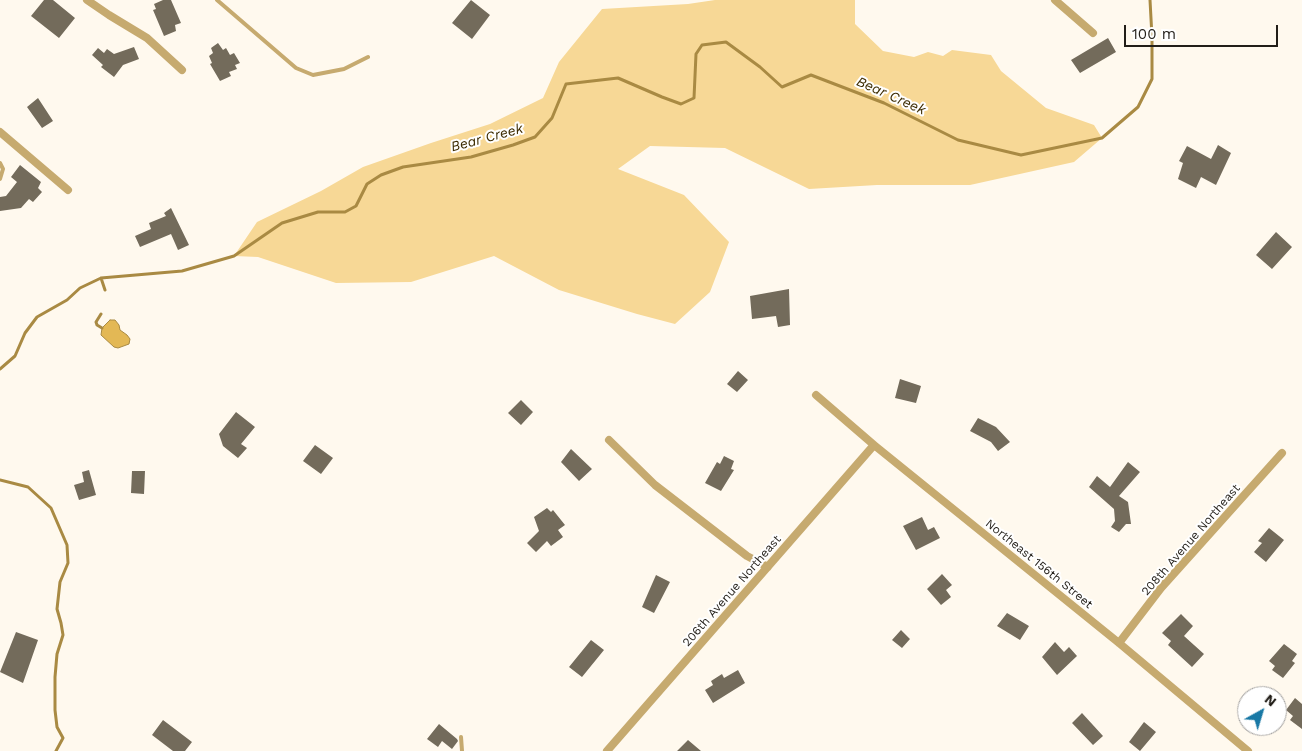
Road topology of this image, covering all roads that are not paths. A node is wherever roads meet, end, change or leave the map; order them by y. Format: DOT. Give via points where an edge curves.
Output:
graph roads {
  1 [pos="87,0"];
  2 [pos="217,0"];
  3 [pos="1055,0"];
  4 [pos="1093,33"];
  5 [pos="368,57"];
  6 [pos="182,70"];
  7 [pos="0,132"];
  8 [pos="0,163"];
  9 [pos="0,179"];
  10 [pos="68,190"];
  11 [pos="816,395"];
  12 [pos="610,440"];
  13 [pos="874,445"];
  14 [pos="1282,454"];
  15 [pos="768,567"];
  16 [pos="1119,643"];
  17 [pos="461,737"];
  18 [pos="462,751"];
  19 [pos="607,751"];
  20 [pos="1248,751"];
  1 -- 6 [label="street" via="146,38"];
  2 -- 5 [label="lane" via="296,68 313,75 344,70"];
  3 -- 4 [label="street"];
  7 -- 10 [label="street"];
  8 -- 9 [label="lane" via="3,169"];
  11 -- 13 [label="street, Northeast 156th Street"];
  12 -- 15 [label="street" via="655,485 748,556"];
  13 -- 15 [label="street, 206th Avenue Northeast"];
  13 -- 16 [label="street, Northeast 156th Street"];
  14 -- 16 [label="street, 208th Avenue Northeast" via="1161,588"];
  15 -- 19 [label="street, 206th Avenue Northeast"];
  16 -- 20 [label="street, Northeast 156th Street"];
  17 -- 18 [label="lane"];
}
